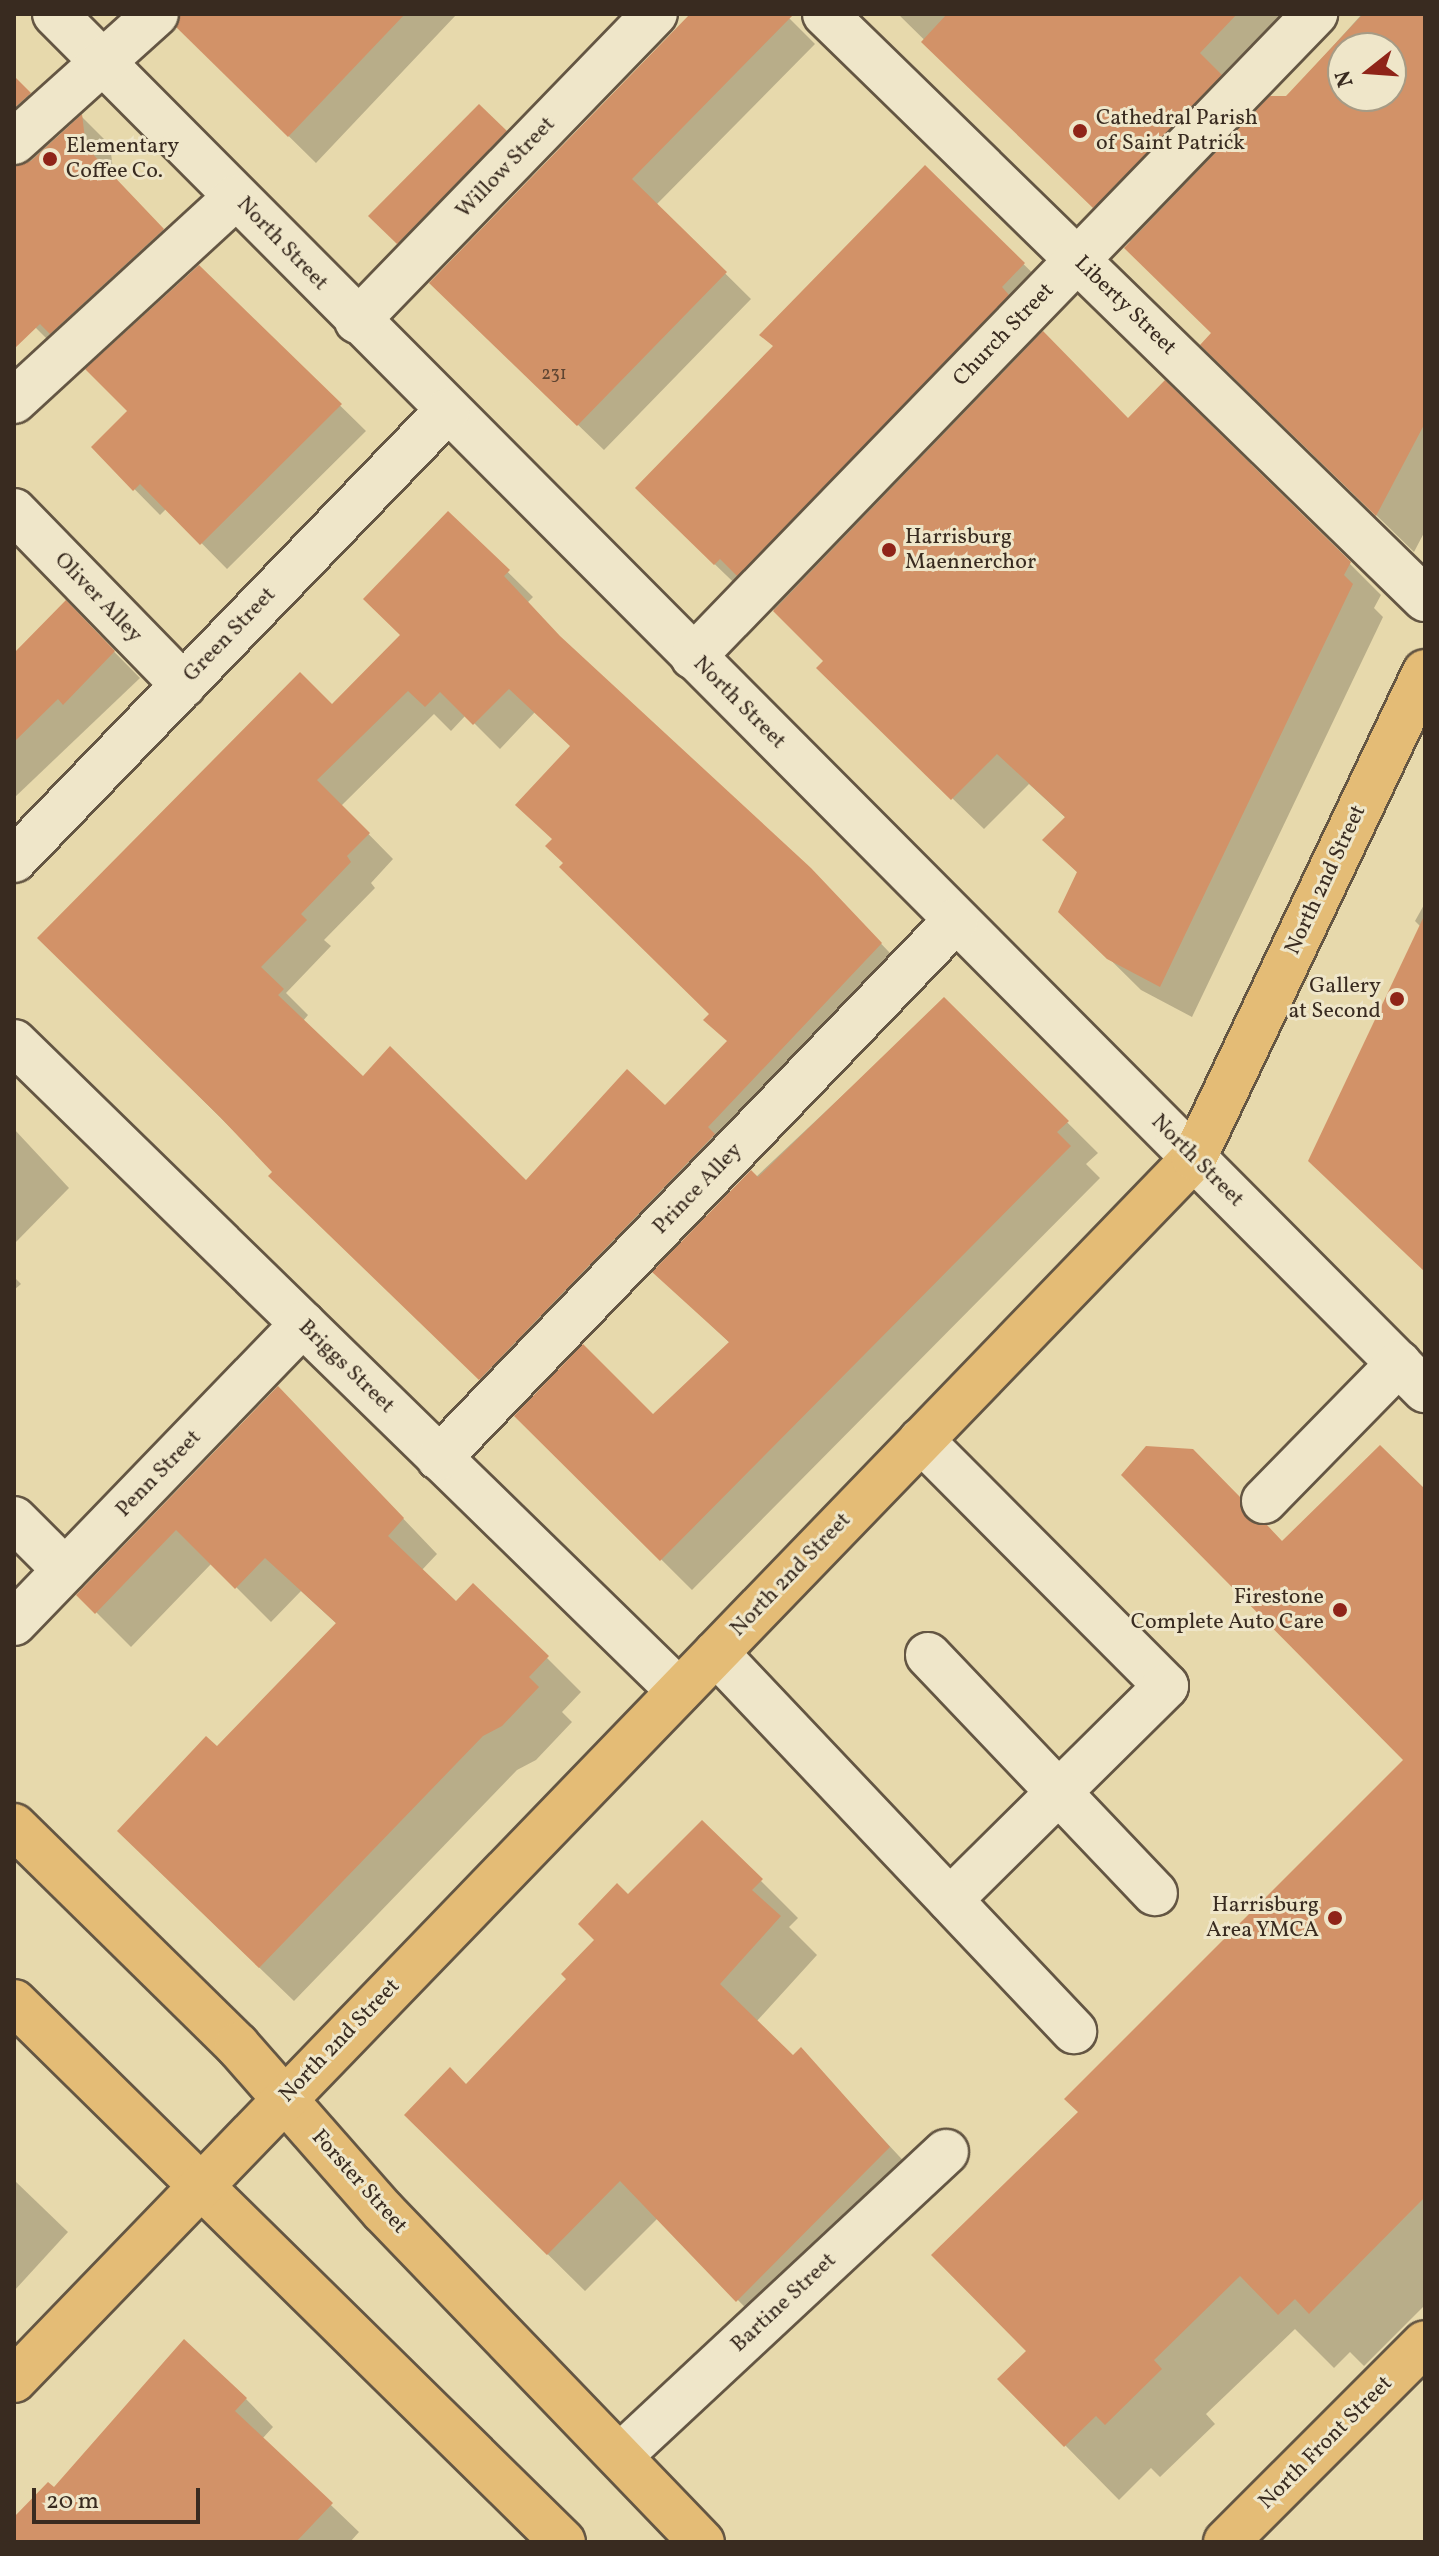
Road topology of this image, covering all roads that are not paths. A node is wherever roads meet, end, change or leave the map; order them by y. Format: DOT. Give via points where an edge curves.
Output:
graph roads {
  1 [pos="55,14"];
  2 [pos="156,14"];
  3 [pos="655,14"];
  4 [pos="825,14"];
  5 [pos="1315,14"];
  6 [pos="106,64"];
  7 [pos="14,142"];
  8 [pos="236,197"];
  9 [pos="1077,260"];
  10 [pos="357,321"];
  11 [pos="14,401"];
  12 [pos="447,411"];
  13 [pos="14,511"];
  14 [pos="1425,599"];
  15 [pos="693,657"];
  16 [pos="1425,672"];
  17 [pos="183,685"];
  18 [pos="14,860"];
  19 [pos="956,920"];
  20 [pos="14,1042"];
  21 [pos="1194,1158"];
  22 [pos="303,1324"];
  23 [pos="1412,1377"];
  24 [pos="921,1440"];
  25 [pos="439,1458"];
  26 [pos="1264,1501"];
  27 [pos="14,1519"];
  28 [pos="65,1570"];
  29 [pos="14,1623"];
  30 [pos="716,1653"];
  31 [pos="928,1655"];
  32 [pos="679,1691"];
  33 [pos="1061,1790"];
  34 [pos="14,1826"];
  35 [pos="1155,1893"];
  36 [pos="950,1900"];
  37 [pos="14,2002"];
  38 [pos="1074,2031"];
  39 [pos="284,2099"];
  40 [pos="946,2152"];
  41 [pos="199,2188"];
  42 [pos="1425,2343"];
  43 [pos="14,2380"];
  44 [pos="622,2454"];
  45 [pos="552,2538"];
  46 [pos="702,2542"];
  47 [pos="1226,2542"];
  1 -- 6 [label="street, North Street"];
  2 -- 6 [label="street"];
  3 -- 10 [label="street, Willow Street"];
  4 -- 9 [label="street, Liberty Street"];
  5 -- 9 [label="street, Church Street"];
  6 -- 7 [label="street"];
  6 -- 8 [label="street, North Street"];
  8 -- 10 [label="street, North Street"];
  8 -- 11 [label="street"];
  9 -- 14 [label="street, Liberty Street"];
  9 -- 15 [label="street, Church Street"];
  10 -- 12 [label="street, North Street"];
  12 -- 15 [label="street, North Street"];
  12 -- 17 [label="street, Green Street"];
  13 -- 17 [label="street, Oliver Alley"];
  15 -- 19 [label="street, North Street"];
  16 -- 21 [label="main road, North 2nd Street"];
  17 -- 18 [label="street, Green Street"];
  19 -- 21 [label="street, North Street"];
  19 -- 25 [label="street, Prince Alley"];
  20 -- 22 [label="street, Briggs Street"];
  21 -- 23 [label="street, North Street"];
  21 -- 24 [label="main road, North 2nd Street"];
  22 -- 25 [label="street, Briggs Street"];
  22 -- 28 [label="street, Penn Street"];
  23 -- 26 [label="street"];
  24 -- 30 [label="main road, North 2nd Street"];
  24 -- 33 [label="street" via="1166,1686"];
  25 -- 32 [label="street, Briggs Street"];
  27 -- 28 [label="street"];
  28 -- 29 [label="street, Penn Street"];
  30 -- 32 [label="main road, North 2nd Street"];
  30 -- 36 [label="street"];
  31 -- 33 [label="street"];
  32 -- 39 [label="main road, North 2nd Street"];
  33 -- 35 [label="street"];
  33 -- 36 [label="street"];
  34 -- 39 [label="main road, Forster Street" via="237,2045"];
  36 -- 38 [label="street"];
  37 -- 41 [label="main road"];
  39 -- 41 [label="main road, North 2nd Street"];
  39 -- 44 [label="main road, Forster Street" via="383,2211"];
  40 -- 44 [label="street, Bartine Street"];
  41 -- 43 [label="main road, North 2nd Street"];
  41 -- 45 [label="main road"];
  42 -- 47 [label="main road, North Front Street"];
  44 -- 46 [label="main road, Forster Street"];
}
